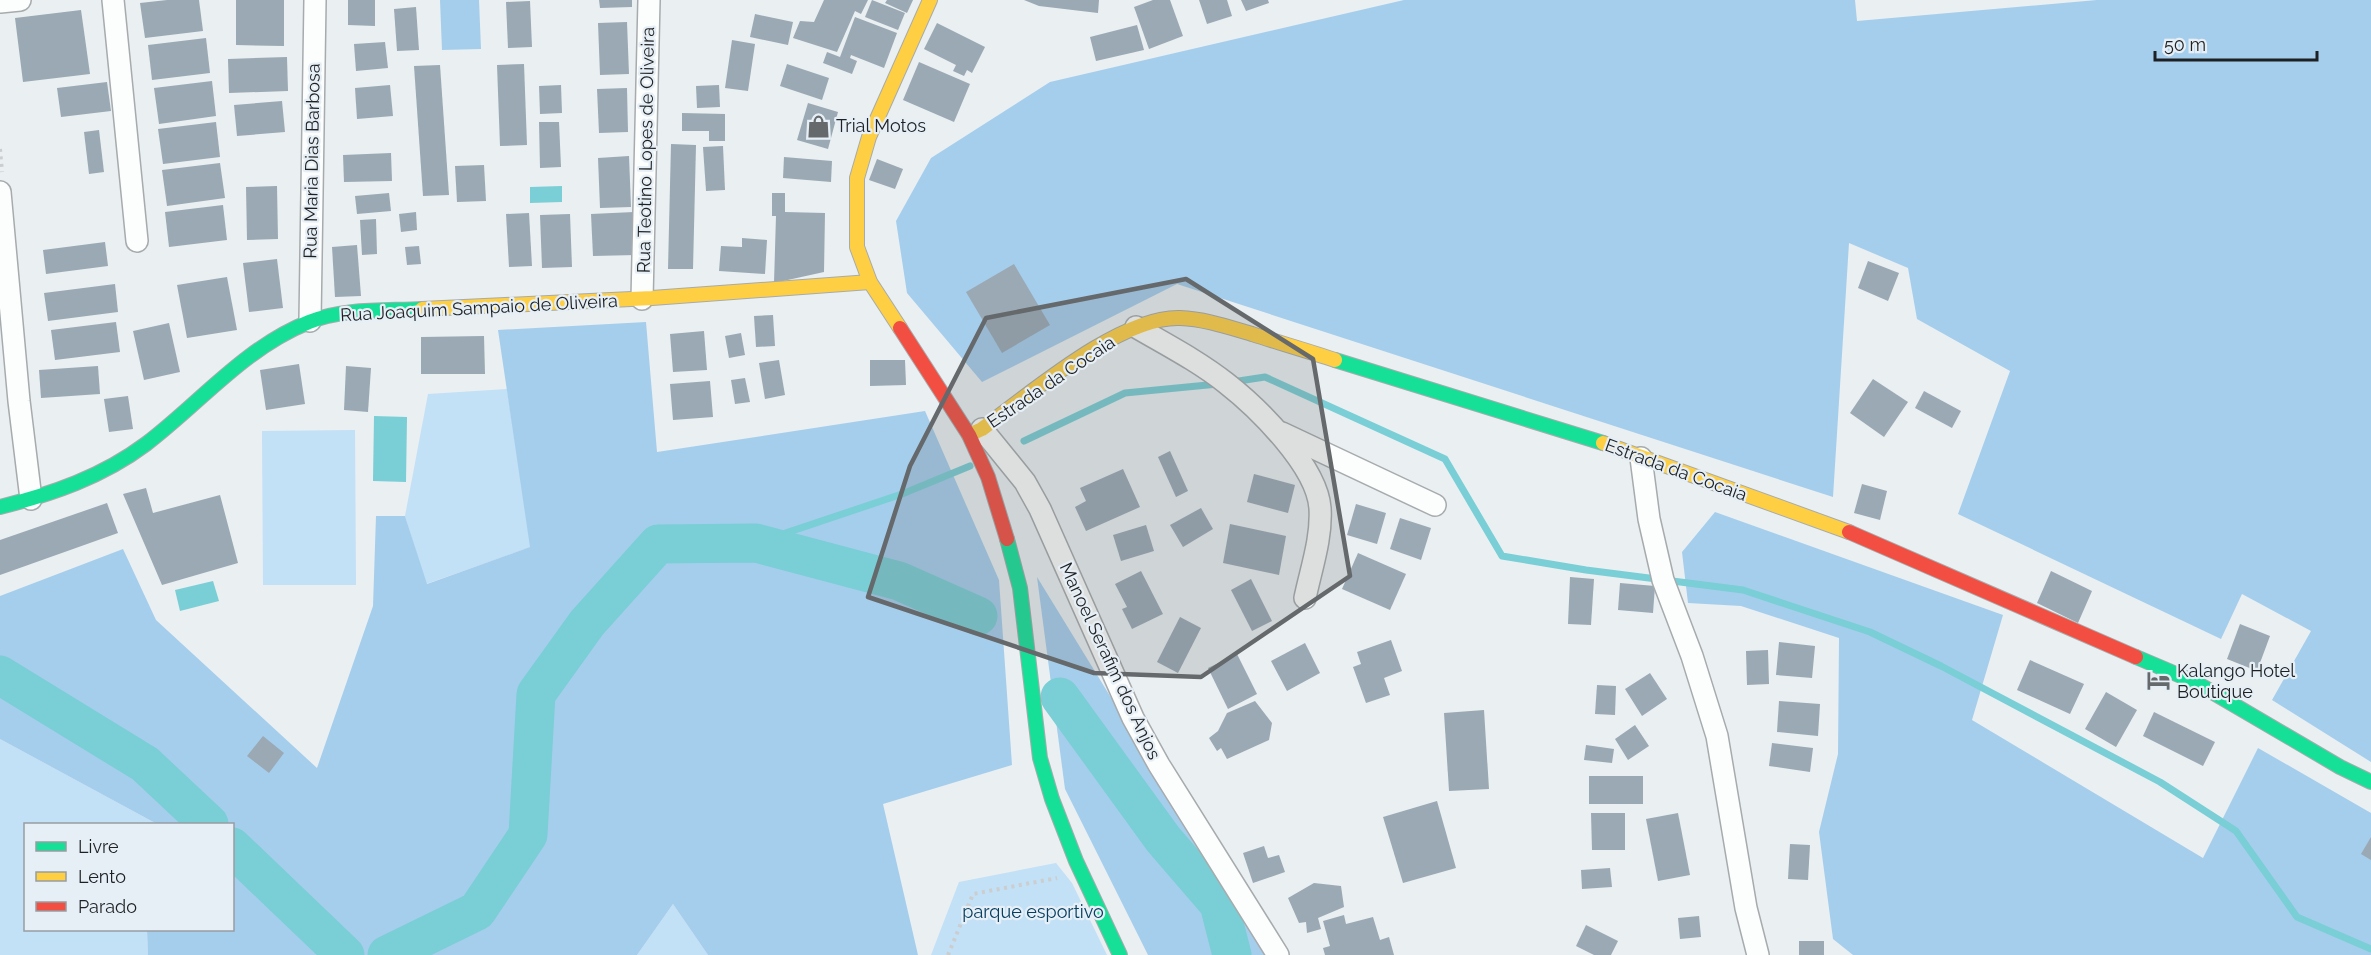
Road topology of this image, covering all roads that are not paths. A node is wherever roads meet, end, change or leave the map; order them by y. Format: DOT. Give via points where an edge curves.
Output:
graph roads {
  1 [pos="20,0"];
  2 [pos="113,0"];
  3 [pos="315,0"];
  4 [pos="649,0"];
  5 [pos="930,0"];
  6 [pos="0,2"];
  7 [pos="0,192"];
  8 [pos="137,241"];
  9 [pos="870,282"];
  10 [pos="642,299"];
  11 [pos="310,321"];
  12 [pos="1136,327"];
  13 [pos="1276,430"];
  14 [pos="975,432"];
  15 [pos="1641,458"];
  16 [pos="32,499"];
  17 [pos="1435,505"];
  18 [pos="0,507"];
  19 [pos="1305,598"];
  20 [pos="2371,782"];
  21 [pos="1119,955"];
  22 [pos="1278,955"];
  23 [pos="1758,955"];
  1 -- 6 [label="street"];
  2 -- 8 [label="street"];
  3 -- 11 [label="street, Rua Maria Dias Barbosa"];
  4 -- 10 [label="street, Rua Teotino Lopes de Oliveira"];
  5 -- 9 [label="street" via="869,138 857,178 857,247"];
  7 -- 16 [label="street"];
  9 -- 10 [label="street, Rua Joaquim Sampaio de Oliveira"];
  9 -- 14 [label="street"];
  10 -- 11 [label="street, Rua Joaquim Sampaio de Oliveira" via="342,314"];
  11 -- 16 [label="street, Rua Joaquim Sampaio de Oliveira" via="240,362 122,460"];
  12 -- 13 [label="street" via="1227,383"];
  12 -- 14 [label="street, Estrada da Cocaia" via="1096,348"];
  12 -- 15 [label="street, Estrada da Cocaia" via="1164,319 1211,322 1569,431"];
  13 -- 17 [label="street"];
  13 -- 19 [label="street" via="1314,483 1320,506 1320,531"];
  14 -- 21 [label="street" via="1020,588 1040,758 1076,861"];
  14 -- 22 [label="street, Manoel Serafim dos Anjos" via="1008,459 1030,491 1133,718"];
  15 -- 20 [label="street, Estrada da Cocaia" via="1833,525 2195,682"];
  15 -- 23 [label="street" via="1663,580 1717,736 1746,908"];
  16 -- 18 [label="street, Rua Joaquim Sampaio de Oliveira"];
}
